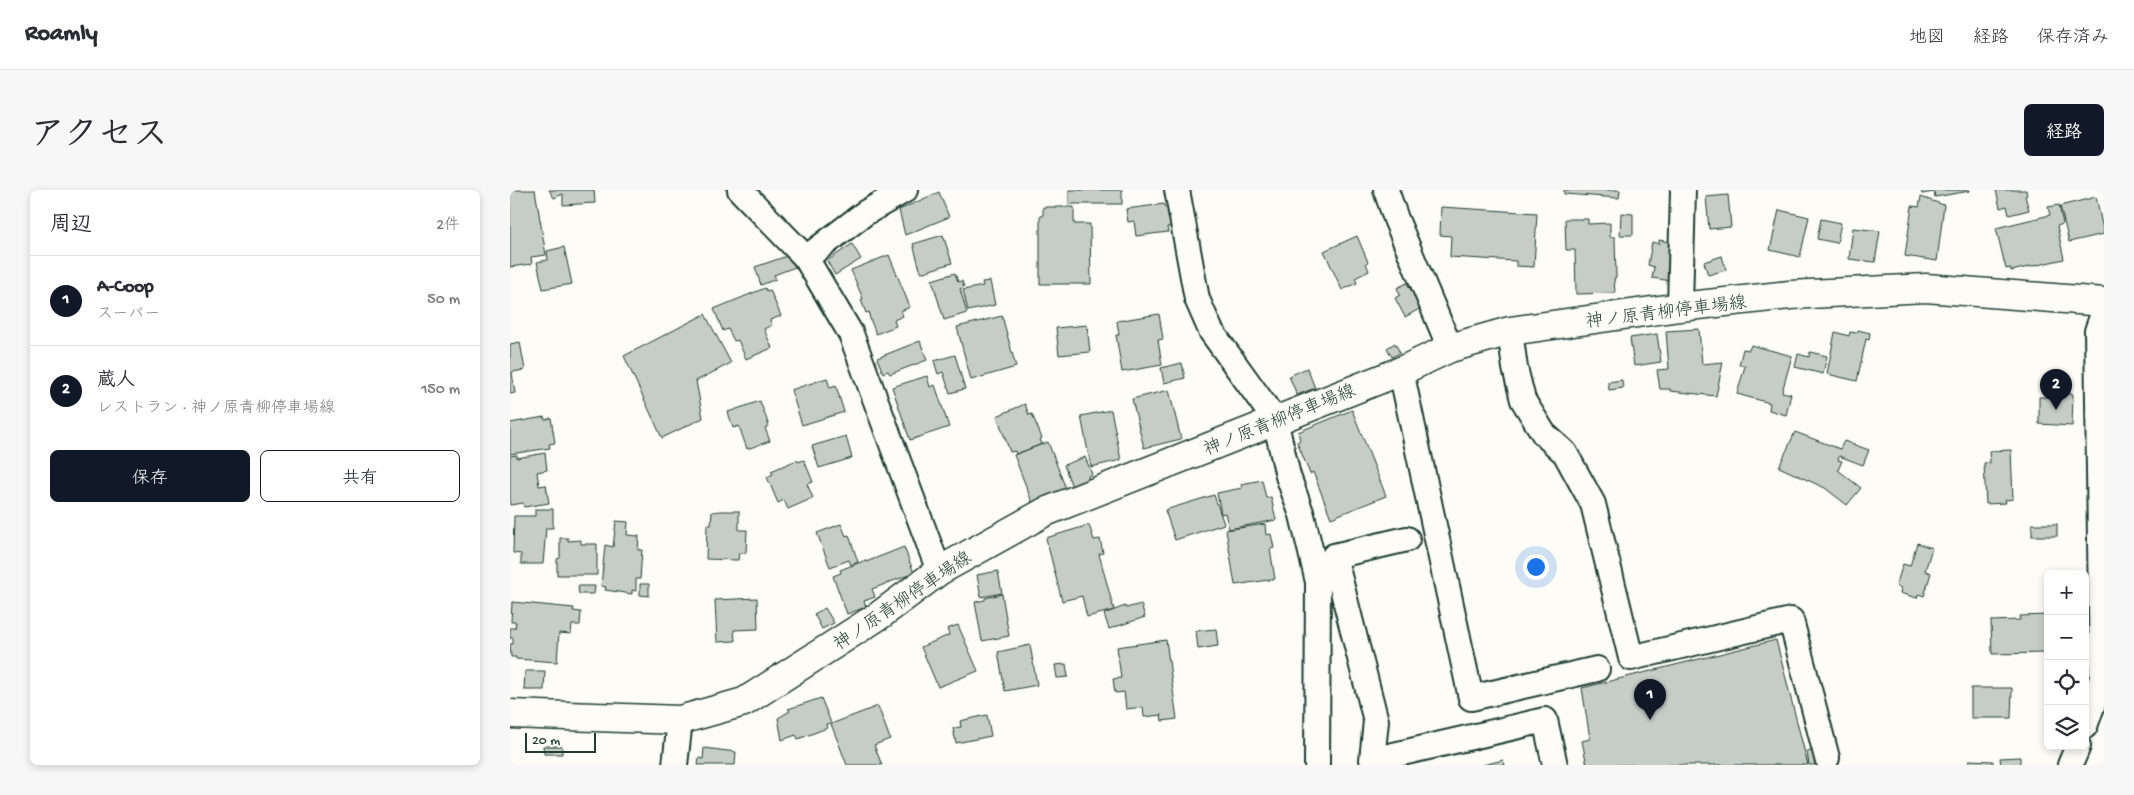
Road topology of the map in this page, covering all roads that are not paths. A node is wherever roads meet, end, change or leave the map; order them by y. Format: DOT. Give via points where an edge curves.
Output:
graph roads {
  1 [pos="740,190"];
  2 [pos="904,190"];
  3 [pos="1177,190"];
  4 [pos="1386,190"];
  5 [pos="1683,190"];
  6 [pos="806,258"];
  7 [pos="2104,302"];
  8 [pos="1680,307"];
  9 [pos="2104,312"];
  10 [pos="1510,331"];
  11 [pos="1450,348"];
  12 [pos="1401,371"];
  13 [pos="1275,420"];
  14 [pos="2102,471"];
  15 [pos="1408,539"];
  16 [pos="939,571"];
  17 [pos="1329,580"];
  18 [pos="1597,669"];
  19 [pos="510,714"];
  20 [pos="2089,715"];
  21 [pos="680,720"];
  22 [pos="2076,750"];
  23 [pos="1827,758"];
  24 [pos="675,765"];
  25 [pos="1318,765"];
  26 [pos="1555,765"];
  27 [pos="2070,765"];
  1 -- 6 [label="street"];
  2 -- 6 [label="street" via="865,214"];
  3 -- 13 [label="street" via="1197,299 1211,331"];
  4 -- 11 [label="street"];
  5 -- 8 [label="street"];
  6 -- 16 [label="street" via="851,334"];
  7 -- 8 [label="main road, 神ノ原青柳停車場線" via="1926,288"];
  8 -- 10 [label="main road, 神ノ原青柳停車場線"];
  9 -- 14 [label="street" via="2097,331"];
  10 -- 11 [label="main road, 神ノ原青柳停車場線"];
  10 -- 23 [label="street" via="1514,368 1523,400 1544,434 1565,453 1593,504 1631,658 1791,620"];
  11 -- 12 [label="main road, 神ノ原青柳停車場線"];
  12 -- 13 [label="main road, 神ノ原青柳停車場線"];
  12 -- 18 [label="street" via="1471,698"];
  13 -- 16 [label="main road, 神ノ原青柳停車場線" via="1045,512"];
  13 -- 17 [label="street" via="1288,476"];
  14 -- 20 [label="street" via="2102,678"];
  15 -- 17 [label="street" via="1334,556"];
  16 -- 21 [label="main road, 神ノ原青柳停車場線" via="880,615 744,702"];
  17 -- 25 [label="street"];
  17 -- 26 [label="street" via="1376,721 1372,760 1544,720"];
  19 -- 21 [label="main road, 神ノ原青柳停車場線"];
  21 -- 24 [label="street"];
  22 -- 27 [label="street"];
}
